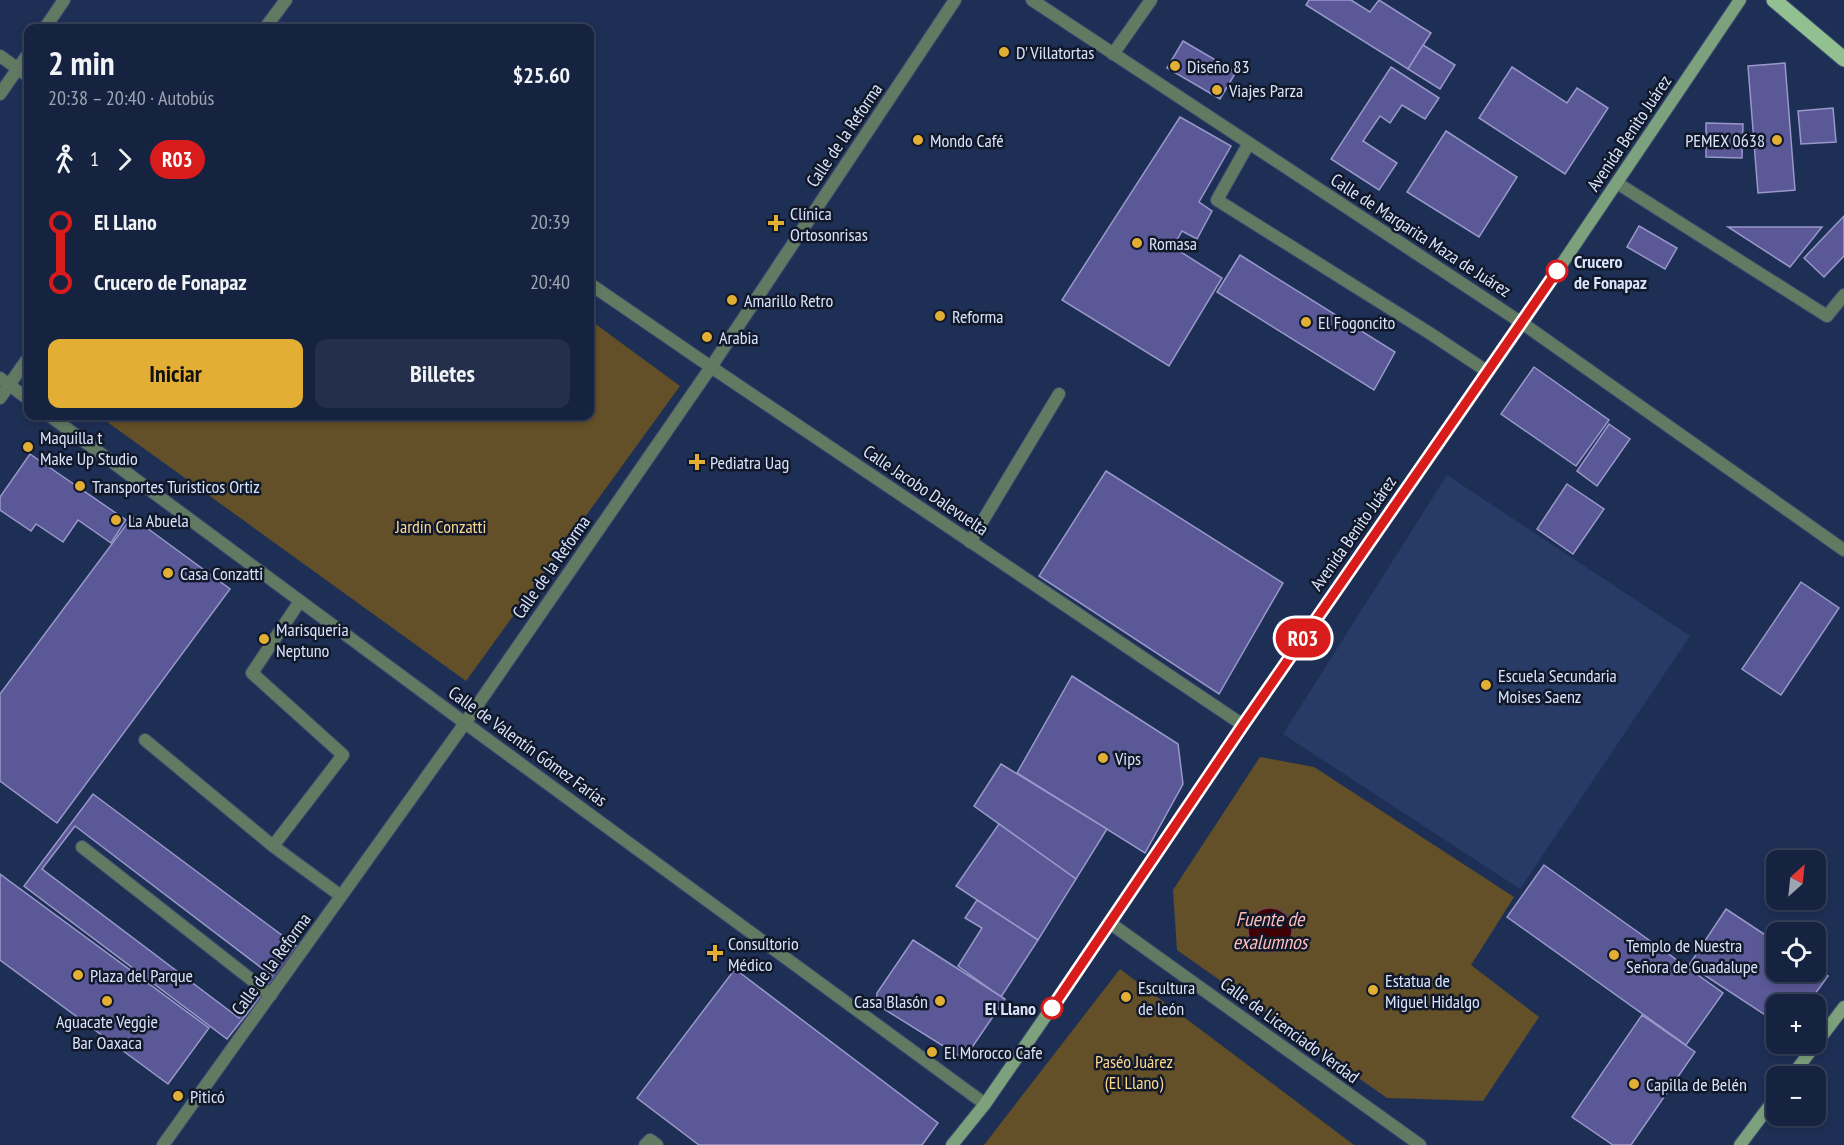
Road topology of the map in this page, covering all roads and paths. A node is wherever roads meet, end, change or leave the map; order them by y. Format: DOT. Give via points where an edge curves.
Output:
graph roads {
  1 [pos="64,0"];
  2 [pos="286,0"];
  3 [pos="955,0"];
  4 [pos="1032,0"];
  5 [pos="1150,0"];
  6 [pos="1740,0"];
  7 [pos="1774,0"];
  8 [pos="48,24"];
  9 [pos="268,24"];
  10 [pos="1113,54"];
  11 [pos="0,56"];
  12 [pos="1844,59"];
  13 [pos="24,72"];
  14 [pos="0,94"];
  15 [pos="1249,143"];
  16 [pos="1617,183"];
  17 [pos="594,287"];
  18 [pos="1844,295"];
  19 [pos="1522,324"];
  20 [pos="24,362"];
  21 [pos="711,367"];
  22 [pos="1488,372"];
  23 [pos="5,382"];
  24 [pos="1059,394"];
  25 [pos="24,396"];
  26 [pos="0,398"];
  27 [pos="55,420"];
  28 [pos="970,542"];
  29 [pos="1844,550"];
  30 [pos="300,601"];
  31 [pos="465,723"];
  32 [pos="1243,725"];
  33 [pos="146,740"];
  34 [pos="273,846"];
  35 [pos="82,847"];
  36 [pos="341,896"];
  37 [pos="1110,923"];
  38 [pos="270,995"];
  39 [pos="1844,1007"];
  40 [pos="1799,1066"];
  41 [pos="985,1104"];
  42 [pos="1766,1110"];
  43 [pos="163,1145"];
  44 [pos="645,1145"];
  45 [pos="657,1145"];
  46 [pos="952,1145"];
  47 [pos="1420,1145"];
  48 [pos="1740,1145"];
  1 -- 8 [label="street"];
  2 -- 9 [label="street"];
  3 -- 21 [label="street, Calle de la Reforma"];
  4 -- 10 [label="street, Calle de Margarita Maza de Juárez"];
  5 -- 10 [label="street"];
  6 -- 16 [label="main road, Avenida Benito Juárez"];
  7 -- 12 [label="main road"];
  10 -- 15 [label="street, Calle de Margarita Maza de Juárez"];
  11 -- 13 [label="street"];
  13 -- 14 [label="street"];
  15 -- 19 [label="street, Calle de Margarita Maza de Juárez"];
  15 -- 22 [label="street" via="1217,200"];
  16 -- 18 [label="street" via="1827,316"];
  16 -- 19 [label="main road, Avenida Benito Juárez"];
  17 -- 21 [label="street, Calle Jacobo Dalevuelta"];
  19 -- 22 [label="main road, Avenida Benito Juárez"];
  19 -- 29 [label="street, Calle de Margarita Maza de Juárez"];
  20 -- 23 [label="street"];
  21 -- 28 [label="street, Calle Jacobo Dalevuelta"];
  21 -- 31 [label="street, Calle de la Reforma"];
  22 -- 32 [label="main road, Avenida Benito Juárez"];
  23 -- 25 [label="street"];
  23 -- 26 [label="street"];
  24 -- 28 [label="street"];
  27 -- 30 [label="street, Calle de Valentín Gómez Farías"];
  28 -- 32 [label="street, Calle Jacobo Dalevuelta"];
  30 -- 31 [label="street, Calle de Valentín Gómez Farías"];
  30 -- 34 [label="street" via="252,673 343,754"];
  31 -- 36 [label="street, Calle de la Reforma"];
  31 -- 41 [label="street, Calle de Valentín Gómez Farías"];
  32 -- 37 [label="main road, Avenida Benito Juárez"];
  33 -- 34 [label="street"];
  34 -- 36 [label="street"];
  35 -- 38 [label="street"];
  36 -- 38 [label="street, Calle de la Reforma"];
  37 -- 41 [label="main road, Avenida Benito Juárez"];
  37 -- 47 [label="street, Calle de Licenciado Verdad"];
  38 -- 43 [label="street, Calle de la Reforma"];
  39 -- 40 [label="main road"];
  41 -- 46 [label="main road, Avenida Benito Juárez"];
  42 -- 48 [label="main road"];
  44 -- 45 [label="street" via="650,1140"];
}
